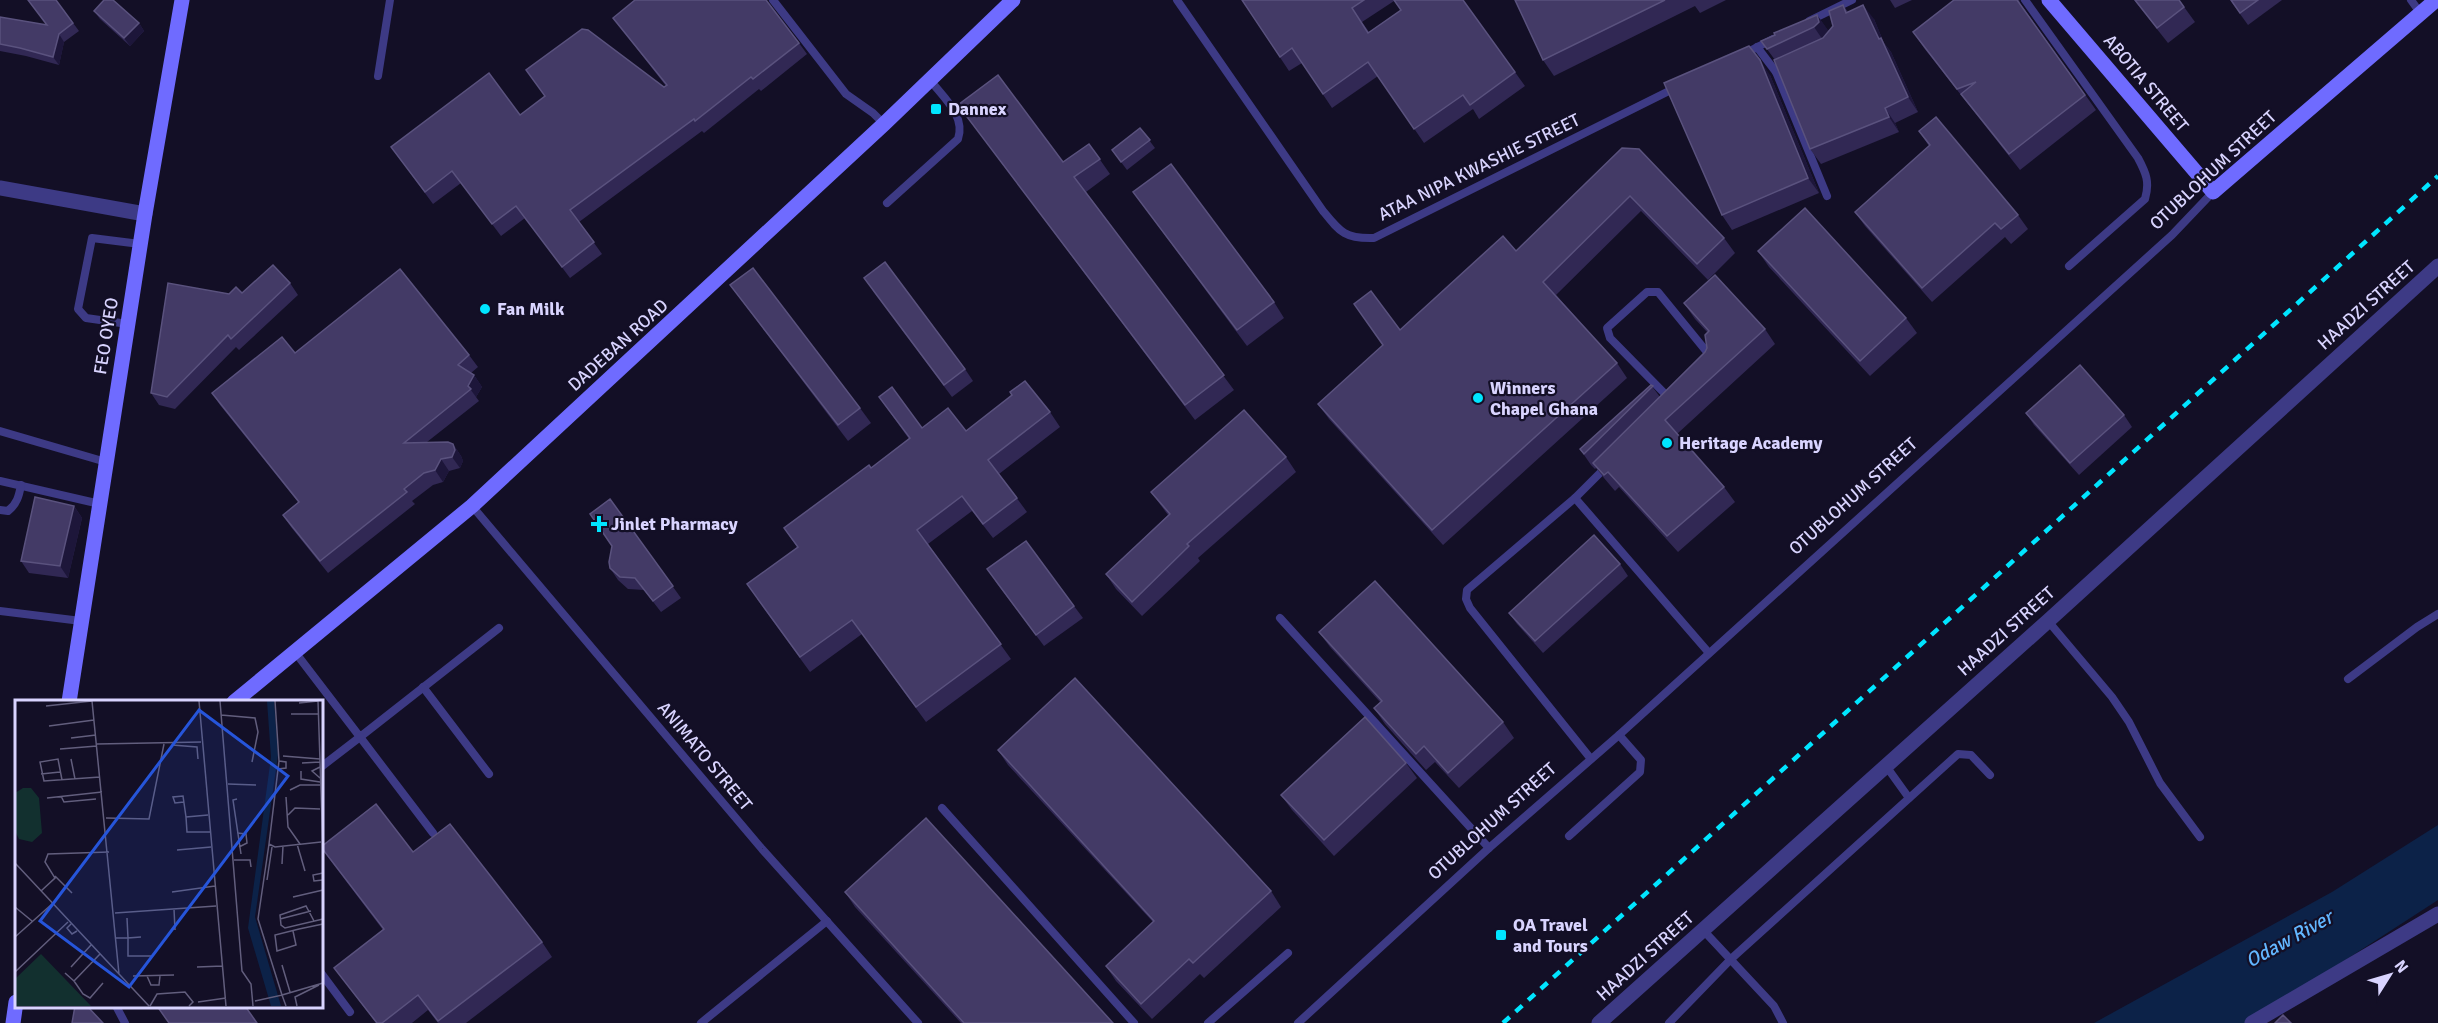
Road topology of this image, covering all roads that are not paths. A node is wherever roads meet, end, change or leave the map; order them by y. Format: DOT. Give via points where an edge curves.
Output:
graph roads {
  1 [pos="183,0"];
  2 [pos="390,0"];
  3 [pos="773,0"];
  4 [pos="1013,0"];
  5 [pos="1177,0"];
  6 [pos="1852,0"];
  7 [pos="2025,0"];
  8 [pos="2049,0"];
  9 [pos="2411,0"];
  10 [pos="2436,0"];
  11 [pos="1829,11"];
  12 [pos="2421,14"];
  13 [pos="1832,21"];
  14 [pos="1798,27"];
  15 [pos="1778,37"];
  16 [pos="1757,47"];
  17 [pos="1736,58"];
  18 [pos="1786,67"];
  19 [pos="1776,72"];
  20 [pos="378,76"];
  21 [pos="930,80"];
  22 [pos="1682,84"];
  23 [pos="884,124"];
  24 [pos="0,188"];
  25 [pos="2212,192"];
  26 [pos="1827,196"];
  27 [pos="887,203"];
  28 [pos="145,214"];
  29 [pos="140,244"];
  30 [pos="2069,266"];
  31 [pos="2438,266"];
  32 [pos="128,324"];
  33 [pos="1711,363"];
  34 [pos="1680,393"];
  35 [pos="1672,401"];
  36 [pos="1664,409"];
  37 [pos="0,431"];
  38 [pos="1616,458"];
  39 [pos="106,462"];
  40 [pos="0,482"];
  41 [pos="21,486"];
  42 [pos="1575,498"];
  43 [pos="100,504"];
  44 [pos="472,506"];
  45 [pos="0,510"];
  46 [pos="0,612"];
  47 [pos="2438,614"];
  48 [pos="1280,618"];
  49 [pos="81,621"];
  50 [pos="2048,621"];
  51 [pos="499,628"];
  52 [pos="295,652"];
  53 [pos="1709,653"];
  54 [pos="73,678"];
  55 [pos="2348,679"];
  56 [pos="423,687"];
  57 [pos="69,700"];
  58 [pos="78,700"];
  59 [pos="236,700"];
  60 [pos="1619,735"];
  61 [pos="360,737"];
  62 [pos="1591,759"];
  63 [pos="1886,765"];
  64 [pos="322,766"];
  65 [pos="489,774"];
  66 [pos="1990,776"];
  67 [pos="1909,798"];
  68 [pos="942,808"];
  69 [pos="433,834"];
  70 [pos="1569,836"];
  71 [pos="2200,837"];
  72 [pos="1489,848"];
  73 [pos="2438,915"];
  74 [pos="826,921"];
  75 [pos="1703,930"];
  76 [pos="1288,953"];
  77 [pos="1731,958"];
  78 [pos="322,974"];
  79 [pos="15,1008"];
  80 [pos="116,1008"];
  81 [pos="350,1012"];
  82 [pos="13,1023"];
  83 [pos="125,1023"];
  84 [pos="701,1023"];
  85 [pos="918,1023"];
  86 [pos="1134,1023"];
  87 [pos="1208,1023"];
  88 [pos="1298,1023"];
  89 [pos="1599,1023"];
  90 [pos="1669,1023"];
  91 [pos="1784,1023"];
  92 [pos="2252,1023"];
  1 -- 28 [label="street, FEO OYEO"];
  2 -- 20 [label="lane"];
  3 -- 23 [label="lane" via="846,94"];
  4 -- 21 [label="street, DADEBAN ROAD"];
  5 -- 22 [label="lane, ATAA NIPA KWASHIE STREET" via="1323,211 1337,228 1354,238 1374,238"];
  6 -- 11 [label="lane"];
  7 -- 30 [label="lane" via="2138,158 2149,186 2145,199"];
  8 -- 25 [label="street, ABOTIA STREET"];
  9 -- 12 [label="lane"];
  10 -- 12 [label="street, OTUBLOHUM STREET"];
  11 -- 13 [label="lane"];
  11 -- 14 [label="lane"];
  12 -- 25 [label="street, OTUBLOHUM STREET"];
  15 -- 16 [label="lane"];
  16 -- 17 [label="lane"];
  16 -- 19 [label="lane"];
  18 -- 19 [label="lane"];
  19 -- 26 [label="lane"];
  21 -- 23 [label="street, DADEBAN ROAD"];
  21 -- 27 [label="lane" via="960,119 962,130 958,139"];
  23 -- 44 [label="street, DADEBAN ROAD"];
  24 -- 28 [label="street"];
  25 -- 53 [label="lane, OTUBLOHUM STREET" via="2172,235"];
  28 -- 29 [label="street, FEO OYEO"];
  29 -- 32 [label="street, FEO OYEO"];
  29 -- 32 [label="lane" via="92,238 78,309 87,318"];
  31 -- 50 [label="street, HAADZI STREET"];
  32 -- 39 [label="street, FEO OYEO"];
  33 -- 35 [label="lane" via="1711,355 1658,292 1647,292 1608,328 1610,338"];
  34 -- 35 [label="lane"];
  35 -- 36 [label="lane"];
  37 -- 39 [label="lane"];
  38 -- 42 [label="lane"];
  39 -- 43 [label="street, FEO OYEO"];
  40 -- 41 [label="lane"];
  41 -- 43 [label="lane"];
  41 -- 45 [label="lane" via="14,507"];
  42 -- 53 [label="lane"];
  42 -- 62 [label="lane" via="1467,590 1466,599"];
  43 -- 49 [label="street, FEO OYEO"];
  44 -- 52 [label="street, DADEBAN ROAD"];
  44 -- 74 [label="lane, ANIMATO STREET"];
  46 -- 49 [label="lane"];
  47 -- 55 [label="lane"];
  48 -- 72 [label="lane"];
  49 -- 54 [label="street, FEO OYEO"];
  50 -- 63 [label="street, HAADZI STREET"];
  50 -- 71 [label="lane" via="2112,697 2160,783"];
  51 -- 56 [label="lane"];
  52 -- 59 [label="street, DADEBAN ROAD"];
  52 -- 61 [label="lane"];
  53 -- 60 [label="lane, OTUBLOHUM STREET"];
  54 -- 57 [label="street, FEO OYEO"];
  54 -- 58 [label="street, FEO OYEO"];
  56 -- 61 [label="lane"];
  56 -- 65 [label="lane"];
  60 -- 62 [label="lane, OTUBLOHUM STREET"];
  60 -- 70 [label="lane" via="1641,760 1640,772"];
  61 -- 64 [label="lane"];
  61 -- 69 [label="lane"];
  62 -- 72 [label="lane, OTUBLOHUM STREET"];
  63 -- 67 [label="lane"];
  63 -- 75 [label="street, HAADZI STREET"];
  66 -- 67 [label="lane" via="1971,755 1958,754"];
  67 -- 77 [label="lane"];
  68 -- 86 [label="lane"];
  72 -- 88 [label="lane, OTUBLOHUM STREET"];
  73 -- 92 [label="street"];
  74 -- 84 [label="lane"];
  74 -- 85 [label="lane, ANIMATO STREET"];
  75 -- 77 [label="lane"];
  75 -- 89 [label="street, HAADZI STREET"];
  76 -- 87 [label="lane"];
  77 -- 90 [label="lane"];
  77 -- 91 [label="lane"];
  78 -- 81 [label="lane"];
  79 -- 82 [label="street"];
  80 -- 83 [label="lane"];
}
